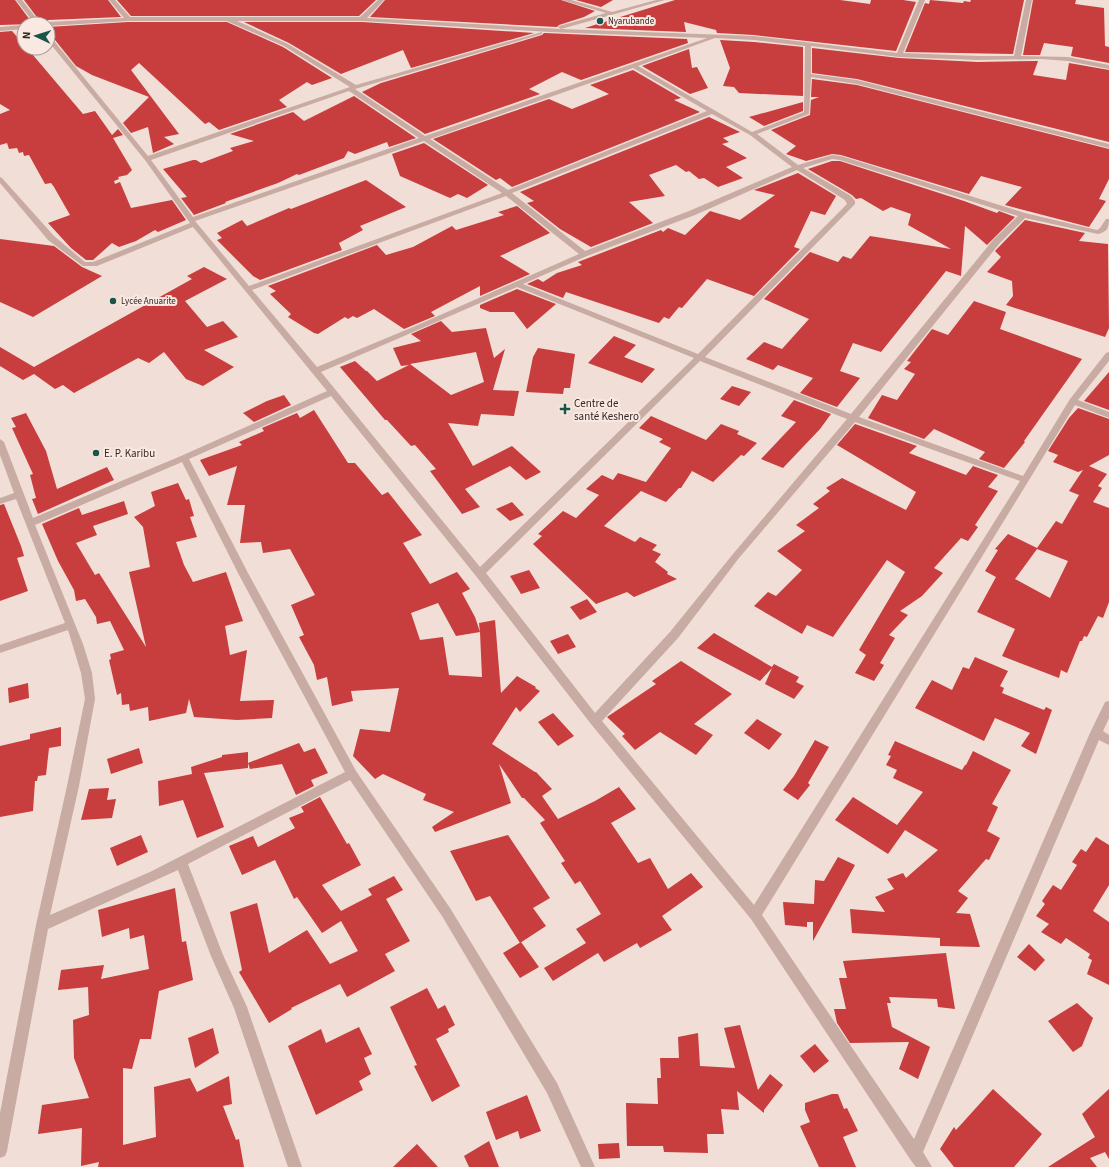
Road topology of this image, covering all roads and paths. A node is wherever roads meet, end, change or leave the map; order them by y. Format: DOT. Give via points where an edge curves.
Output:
graph roads {
  1 [pos="20,0"];
  2 [pos="112,0"];
  3 [pos="381,0"];
  4 [pos="565,0"];
  5 [pos="662,0"];
  6 [pos="922,0"];
  7 [pos="1029,0"];
  8 [pos="611,13"];
  9 [pos="32,16"];
  10 [pos="226,18"];
  11 [pos="128,19"];
  12 [pos="362,20"];
  13 [pos="56,24"];
  14 [pos="16,28"];
  15 [pos="0,29"];
  16 [pos="550,30"];
  17 [pos="718,36"];
  18 [pos="808,44"];
  19 [pos="56,47"];
  20 [pos="899,55"];
  21 [pos="1017,58"];
  22 [pos="634,66"];
  23 [pos="1109,67"];
  24 [pos="807,75"];
  25 [pos="353,88"];
  26 [pos="713,111"];
  27 [pos="752,134"];
  28 [pos="426,139"];
  29 [pos="1109,146"];
  30 [pos="147,159"];
  31 [pos="797,167"];
  32 [pos="0,179"];
  33 [pos="506,193"];
  34 [pos="1023,215"];
  35 [pos="1109,221"];
  36 [pos="193,222"];
  37 [pos="584,254"];
  38 [pos="517,284"];
  39 [pos="249,289"];
  40 [pos="1109,355"];
  41 [pos="698,358"];
  42 [pos="316,371"];
  43 [pos="332,392"];
  44 [pos="1073,400"];
  45 [pos="1109,415"];
  46 [pos="853,418"];
  47 [pos="0,442"];
  48 [pos="184,458"];
  49 [pos="1025,480"];
  50 [pos="19,496"];
  51 [pos="0,501"];
  52 [pos="30,523"];
  53 [pos="480,573"];
  54 [pos="71,625"];
  55 [pos="0,649"];
  56 [pos="1109,705"];
  57 [pos="595,721"];
  58 [pos="1096,733"];
  59 [pos="1109,740"];
  60 [pos="352,774"];
  61 [pos="181,862"];
  62 [pos="754,915"];
  63 [pos="42,925"];
  64 [pos="0,1151"];
  65 [pos="914,1154"];
  66 [pos="295,1167"];
  67 [pos="588,1167"];
  68 [pos="925,1167"];
  1 -- 9 [label="street"];
  2 -- 11 [label="street"];
  3 -- 12 [label="street"];
  4 -- 8 [label="street"];
  5 -- 8 [label="street"];
  6 -- 20 [label="street"];
  7 -- 21 [label="street"];
  8 -- 16 [label="street"];
  10 -- 11 [label="street"];
  10 -- 12 [label="street"];
  10 -- 25 [label="street" via="286,45"];
  11 -- 13 [label="street"];
  12 -- 16 [label="street"];
  14 -- 15 [label="street"];
  16 -- 17 [label="street"];
  16 -- 25 [label="street"];
  17 -- 18 [label="street"];
  17 -- 22 [label="street"];
  18 -- 20 [label="street"];
  18 -- 24 [label="street"];
  19 -- 30 [label="street"];
  20 -- 21 [label="street"];
  21 -- 23 [label="street" via="1068,59"];
  22 -- 26 [label="street"];
  22 -- 28 [label="street"];
  24 -- 27 [label="street" via="806,113"];
  24 -- 29 [label="street" via="857,82"];
  25 -- 28 [label="street"];
  25 -- 30 [label="street"];
  26 -- 27 [label="street"];
  26 -- 33 [label="street"];
  27 -- 31 [label="street"];
  28 -- 33 [label="street"];
  28 -- 36 [label="street"];
  30 -- 36 [label="street"];
  31 -- 34 [label="street" via="837,157"];
  31 -- 37 [label="street" via="692,213"];
  31 -- 41 [label="street" via="848,198 851,204"];
  32 -- 36 [label="street" via="52,238 83,264 94,264"];
  33 -- 37 [label="street"];
  33 -- 39 [label="street"];
  34 -- 35 [label="street" via="1098,232 1103,230"];
  34 -- 46 [label="street" via="996,242"];
  36 -- 39 [label="street"];
  37 -- 38 [label="street"];
  38 -- 41 [label="street"];
  38 -- 42 [label="street"];
  39 -- 42 [label="street"];
  40 -- 44 [label="street"];
  41 -- 46 [label="street"];
  41 -- 53 [label="street"];
  42 -- 43 [label="street"];
  43 -- 48 [label="street"];
  43 -- 53 [label="street"];
  44 -- 45 [label="street"];
  44 -- 49 [label="street"];
  46 -- 49 [label="street"];
  46 -- 57 [label="street" via="736,556 674,635"];
  47 -- 50 [label="street"];
  48 -- 52 [label="street"];
  48 -- 60 [label="street"];
  49 -- 62 [label="street"];
  50 -- 51 [label="street"];
  50 -- 52 [label="street"];
  52 -- 54 [label="street"];
  53 -- 57 [label="street"];
  54 -- 55 [label="street"];
  54 -- 63 [label="street" via="90,685 90,699"];
  56 -- 58 [label="street"];
  57 -- 62 [label="street"];
  58 -- 59 [label="street"];
  58 -- 65 [label="street"];
  60 -- 61 [label="street"];
  60 -- 67 [label="street" via="446,912 552,1088"];
  61 -- 63 [label="street"];
  61 -- 66 [label="street" via="217,956 240,1007"];
  62 -- 65 [label="street"];
  63 -- 64 [label="street"];
  65 -- 68 [label="street"];
}
